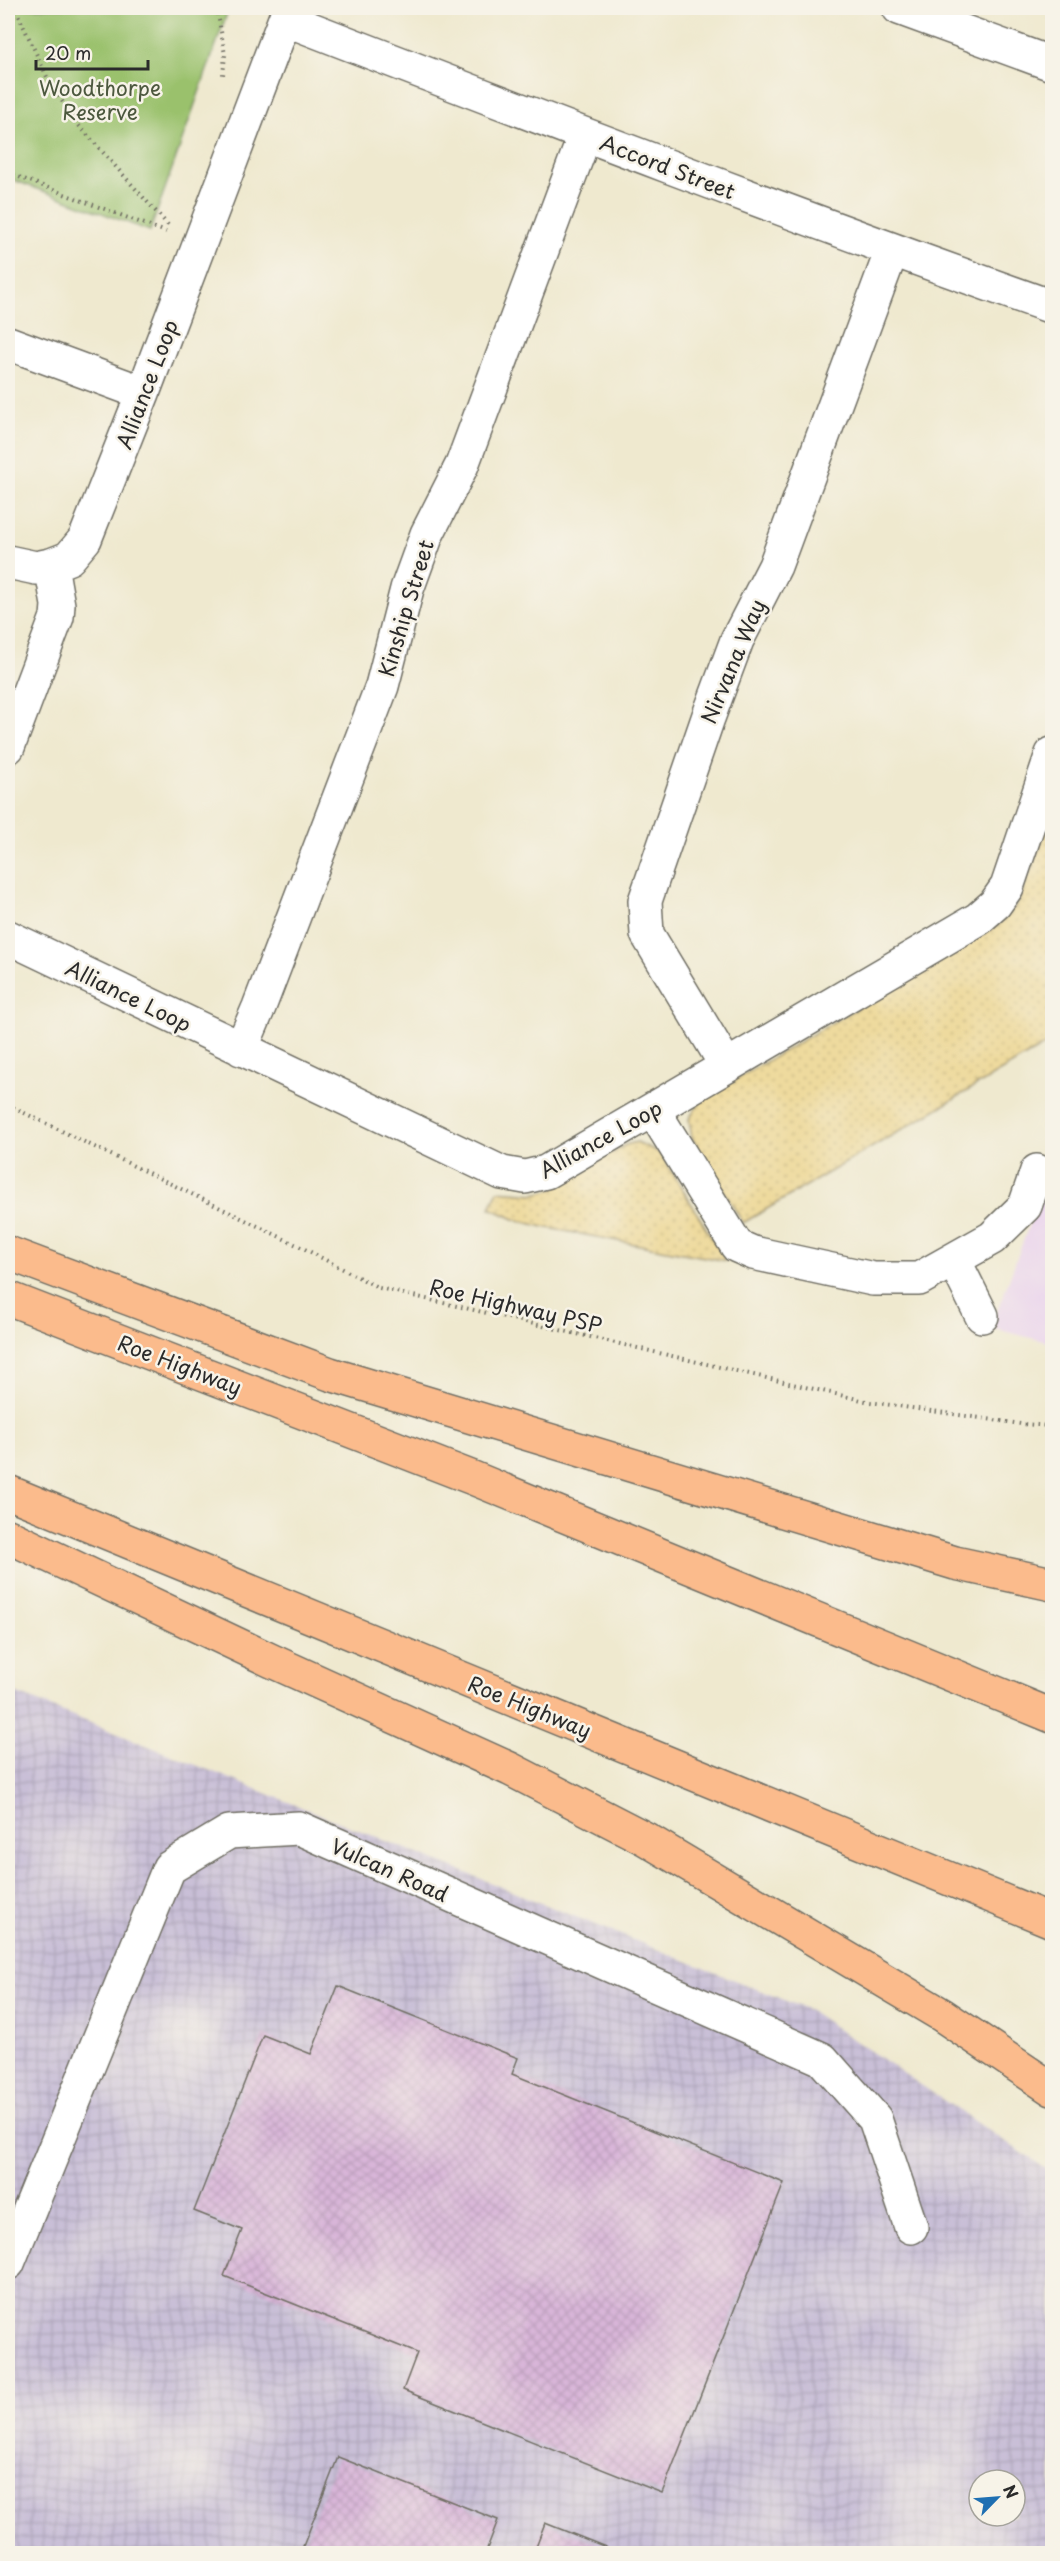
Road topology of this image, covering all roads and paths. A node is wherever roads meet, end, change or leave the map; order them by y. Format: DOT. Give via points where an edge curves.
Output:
graph roads {
  1 [pos="217,8"];
  2 [pos="899,8"];
  3 [pos="19,9"];
  4 [pos="287,13"];
  5 [pos="8,14"];
  6 [pos="1053,64"];
  7 [pos="223,76"];
  8 [pos="585,135"];
  9 [pos="8,173"];
  10 [pos="172,214"];
  11 [pos="168,225"];
  12 [pos="166,232"];
  13 [pos="162,242"];
  14 [pos="892,250"];
  15 [pos="1053,308"];
  16 [pos="8,343"];
  17 [pos="143,393"];
  18 [pos="8,562"];
  19 [pos="51,565"];
  20 [pos="8,747"];
  21 [pos="1053,754"];
  22 [pos="8,937"];
  23 [pos="241,1048"];
  24 [pos="726,1065"];
  25 [pos="8,1106"];
  26 [pos="653,1110"];
  27 [pos="1037,1171"];
  28 [pos="8,1252"];
  29 [pos="954,1260"];
  30 [pos="8,1298"];
  31 [pos="982,1316"];
  32 [pos="1053,1426"];
  33 [pos="8,1492"];
  34 [pos="8,1536"];
  35 [pos="1053,1584"];
  36 [pos="1053,1716"];
  37 [pos="1053,1921"];
  38 [pos="1053,2089"];
  39 [pos="911,2228"];
  40 [pos="8,2263"];
  1 -- 7 [label="path" via="225,55"];
  2 -- 6 [label="street"];
  3 -- 5 [label="path"];
  3 -- 11 [label="path" via="48,79 74,120"];
  4 -- 8 [label="street, Accord Street"];
  4 -- 17 [label="street, Alliance Loop"];
  8 -- 14 [label="street, Accord Street"];
  8 -- 23 [label="street, Kinship Street" via="462,465 427,534 382,686"];
  9 -- 12 [label="path"];
  10 -- 11 [label="path"];
  11 -- 12 [label="path"];
  12 -- 13 [label="path"];
  14 -- 15 [label="street, Accord Street"];
  14 -- 24 [label="street, Nirvana Way" via="775,566 737,640 716,695 645,901 647,934"];
  16 -- 17 [label="street"];
  17 -- 19 [label="street, Alliance Loop" via="85,539 69,558"];
  18 -- 19 [label="street" via="36,568"];
  19 -- 20 [label="street" via="57,617"];
  21 -- 24 [label="street, Alliance Loop" via="1007,887 995,904 978,919"];
  22 -- 23 [label="street, Alliance Loop"];
  23 -- 26 [label="street, Alliance Loop" via="502,1173 525,1177 546,1172"];
  24 -- 26 [label="street, Alliance Loop"];
  25 -- 32 [label="path, Roe Highway PSP" via="379,1288 870,1402"];
  26 -- 29 [label="street" via="737,1246 873,1280 919,1279"];
  27 -- 29 [label="street" via="1025,1206 992,1238"];
  28 -- 35 [label="highway" via="330,1374 955,1563"];
  29 -- 31 [label="street"];
  30 -- 36 [label="highway, Roe Highway" via="484,1482"];
  33 -- 37 [label="highway, Roe Highway"];
  34 -- 38 [label="highway" via="510,1769 646,1839 942,2015"];
  39 -- 40 [label="street, Vulcan Road" via="876,2119 822,2059 299,1828 229,1832 169,1868"];
}
